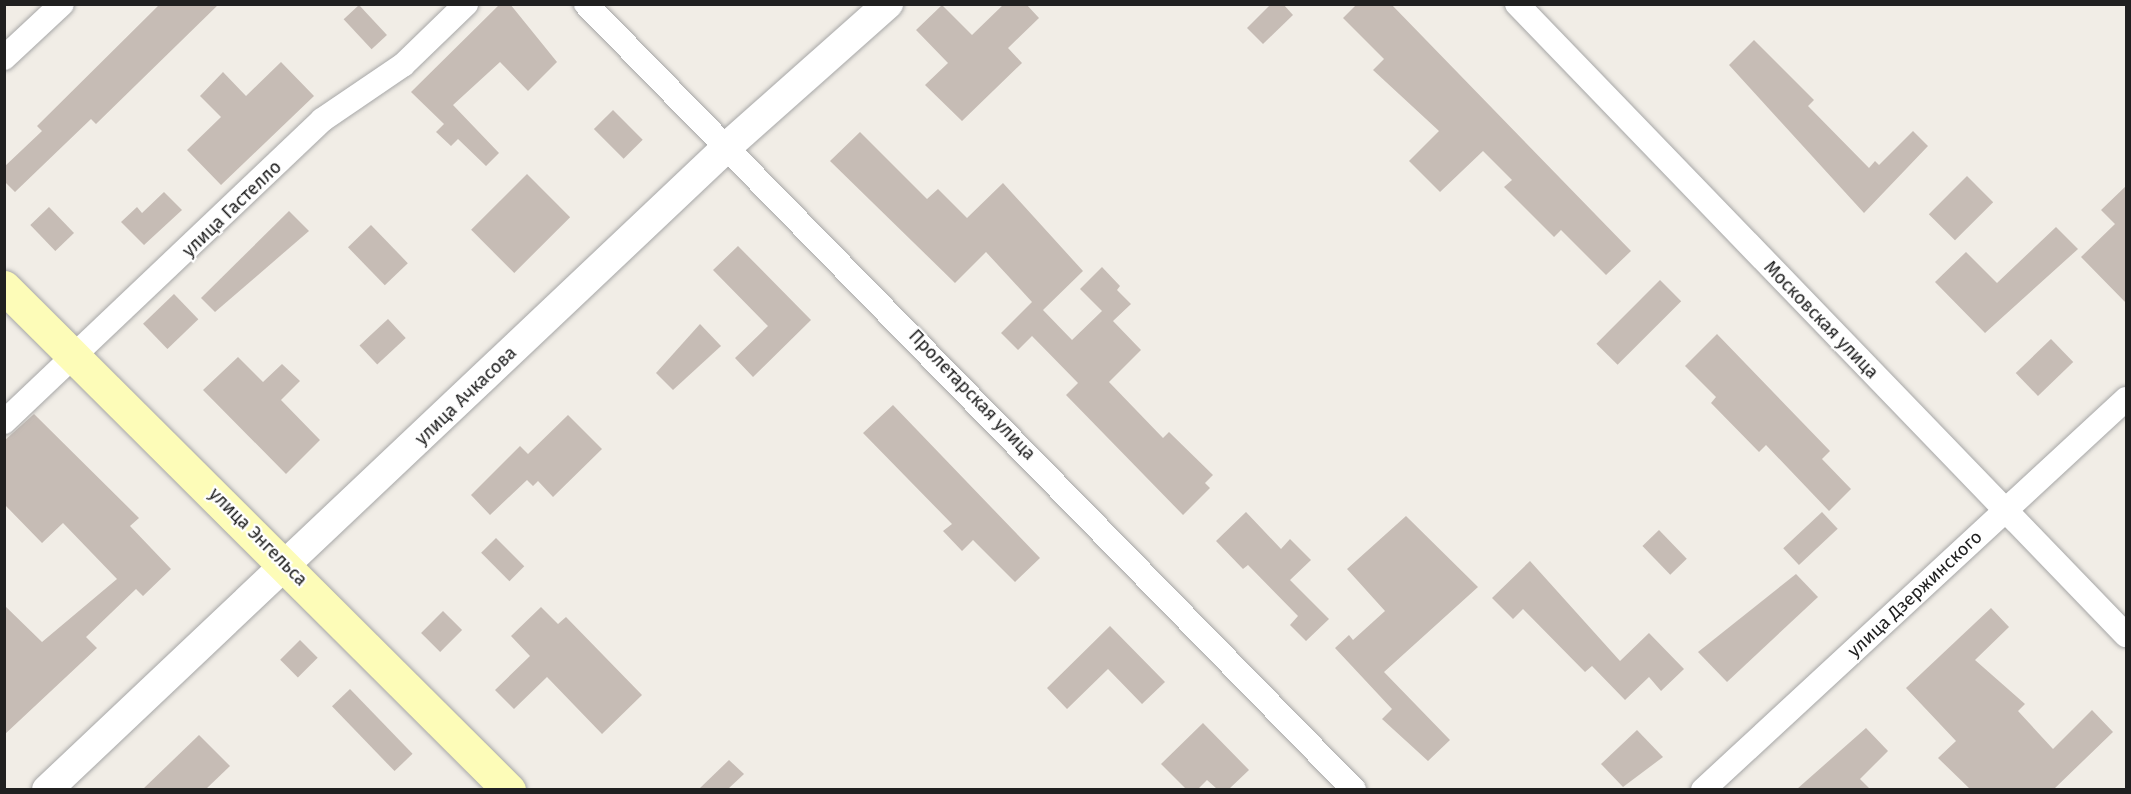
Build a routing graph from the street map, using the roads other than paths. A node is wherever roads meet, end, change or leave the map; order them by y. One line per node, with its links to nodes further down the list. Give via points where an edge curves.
1 (62, 4): 6 (street)
2 (466, 4): 9 (street, улица Гастелло, via 403,65 322,120)
3 (586, 4): 7 (street, Пролетарская улица)
4 (888, 4): 7 (street, улица Ачкасова)
5 (1517, 4): 12 (street, Московская улица)
6 (4, 58)
7 (729, 146): 13 (street, улица Ачкасова); 17 (street, Пролетарская улица)
8 (4, 287): 9 (main road, улица Энгельса)
9 (74, 355): 11 (street, улица Гастелло); 13 (main road, улица Энгельса)
10 (2127, 399): 12 (street, улица Дзержинского)
11 (4, 422)
12 (2005, 511): 14 (street, Московская улица); 18 (street, улица Дзержинского)
13 (287, 565): 15 (street, улица Ачкасова); 16 (main road, улица Энгельса)
14 (2127, 635)
15 (47, 789)
16 (509, 789)
17 (1354, 789)
18 (1703, 789)

